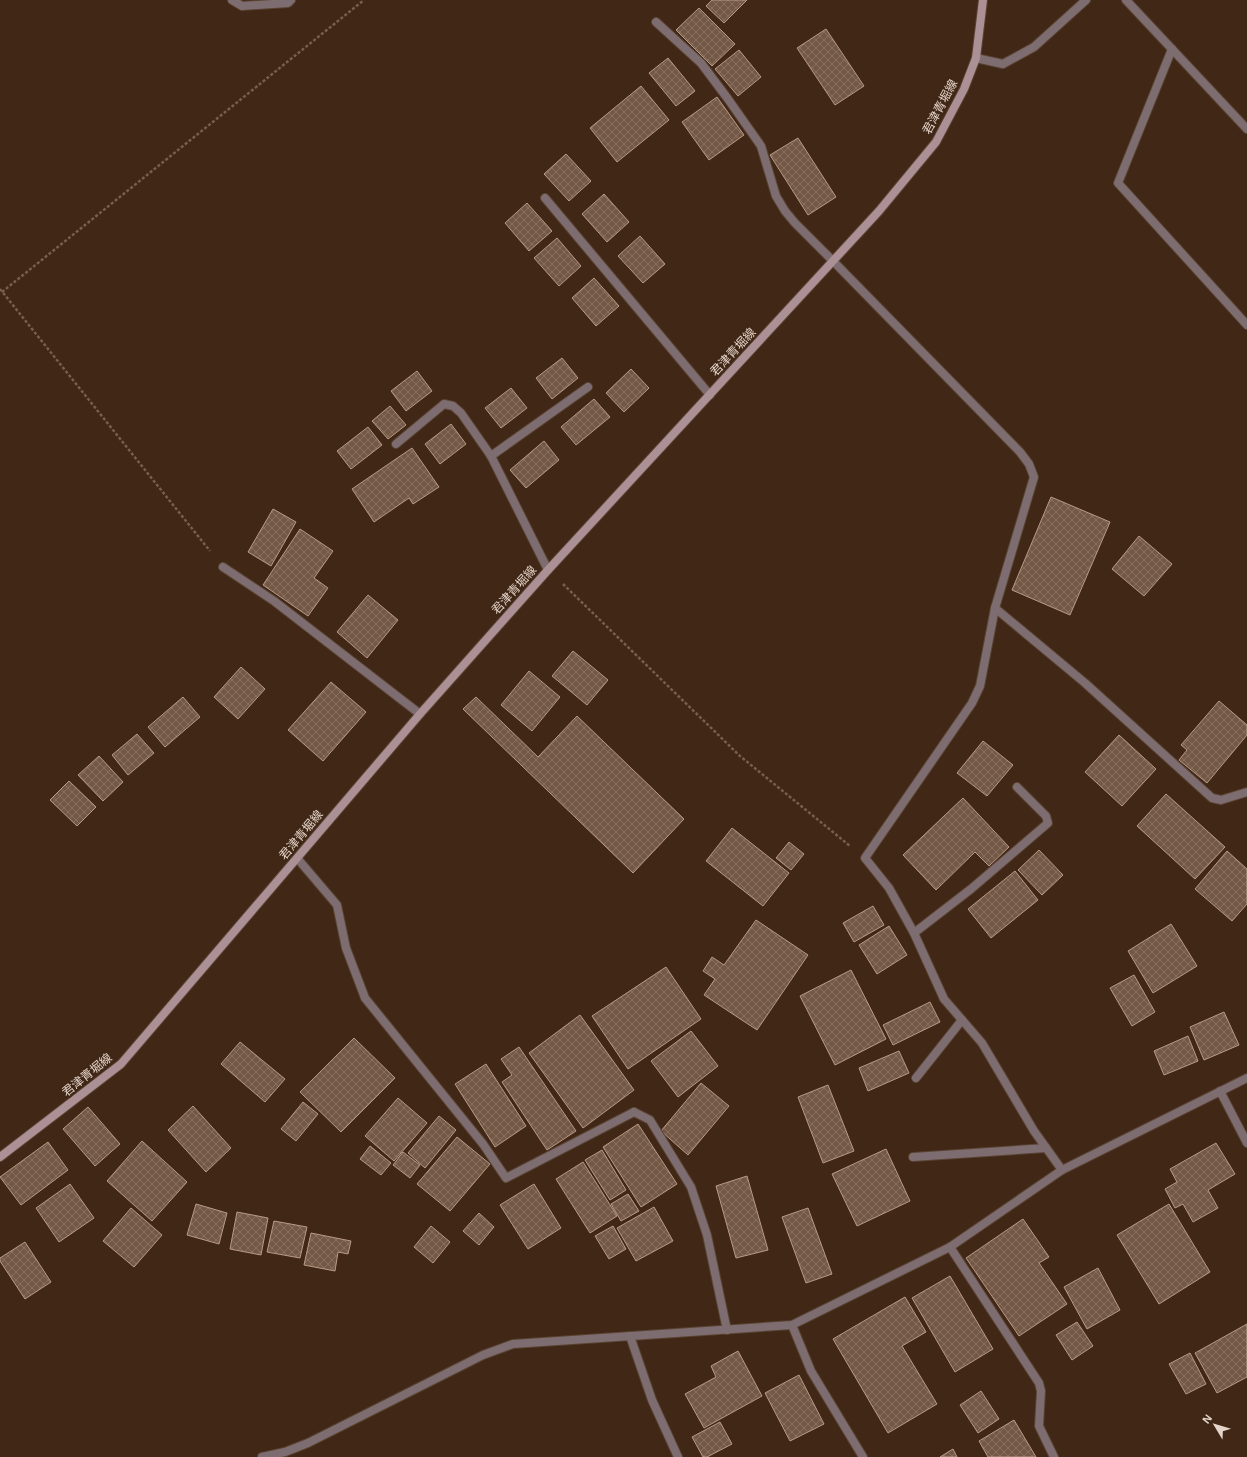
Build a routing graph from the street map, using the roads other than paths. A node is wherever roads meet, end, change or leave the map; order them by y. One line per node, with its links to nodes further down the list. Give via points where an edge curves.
1 (232, 0): 2 (street, via 242,6 288,3)
2 (291, 0)
3 (983, 0): 8 (main road, 君津青堀線)
4 (1086, 0): 8 (street, via 1034,48 1003,64)
5 (1126, 0): 7 (street)
6 (656, 22): 11 (street, via 701,64 728,99 761,146 776,196 785,211)
7 (1172, 49): 9 (street); 12 (street, via 1118,183)
8 (976, 58): 11 (main road, 君津青堀線, via 964,89 936,142 879,211)
9 (1247, 130)
10 (545, 198): 14 (street)
11 (833, 261): 14 (main road, 君津青堀線); 19 (street, via 994,424 1030,464 1034,477)
12 (1247, 325)
13 (588, 387): 16 (street)
14 (710, 395): 18 (main road, 君津青堀線)
15 (396, 444): 16 (street, via 444,404 453,406 461,414)
16 (491, 456): 18 (street)
17 (223, 567): 20 (street, via 274,601)
18 (548, 570): 20 (main road, 君津青堀線)
19 (995, 608): 22 (street, via 1085,683 1212,798 1221,800); 24 (street, via 983,672 972,703 865,858 889,888)
20 (420, 714): 23 (main road, 君津青堀線)
21 (1017, 787): 24 (street, via 1046,816 1048,823 971,889)
22 (1247, 792)
23 (297, 858): 31 (main road, 君津青堀線, via 121,1064); 36 (street, via 336,905 346,948 365,998 483,1144 506,1178 634,1112 650,1120 691,1187 707,1235)
24 (914, 933): 25 (street, via 944,999)
25 (962, 1020): 26 (street); 30 (street, via 982,1044)
26 (916, 1078)
27 (1247, 1078): 28 (street)
28 (1220, 1091): 29 (street); 33 (street)
29 (1247, 1143)
30 (1046, 1148): 32 (street); 33 (street)
31 (0, 1157)
32 (914, 1157)
33 (1062, 1170): 34 (street)
34 (950, 1247): 35 (street); 41 (street, via 1039,1383 1039,1426)
35 (792, 1326): 36 (street); 40 (street, via 811,1371)
36 (727, 1330): 37 (street)
37 (630, 1336): 38 (street, via 513,1344 483,1354 308,1443); 39 (street, via 652,1400)
38 (262, 1457)
39 (678, 1457)
40 (862, 1457)
41 (1054, 1457)

